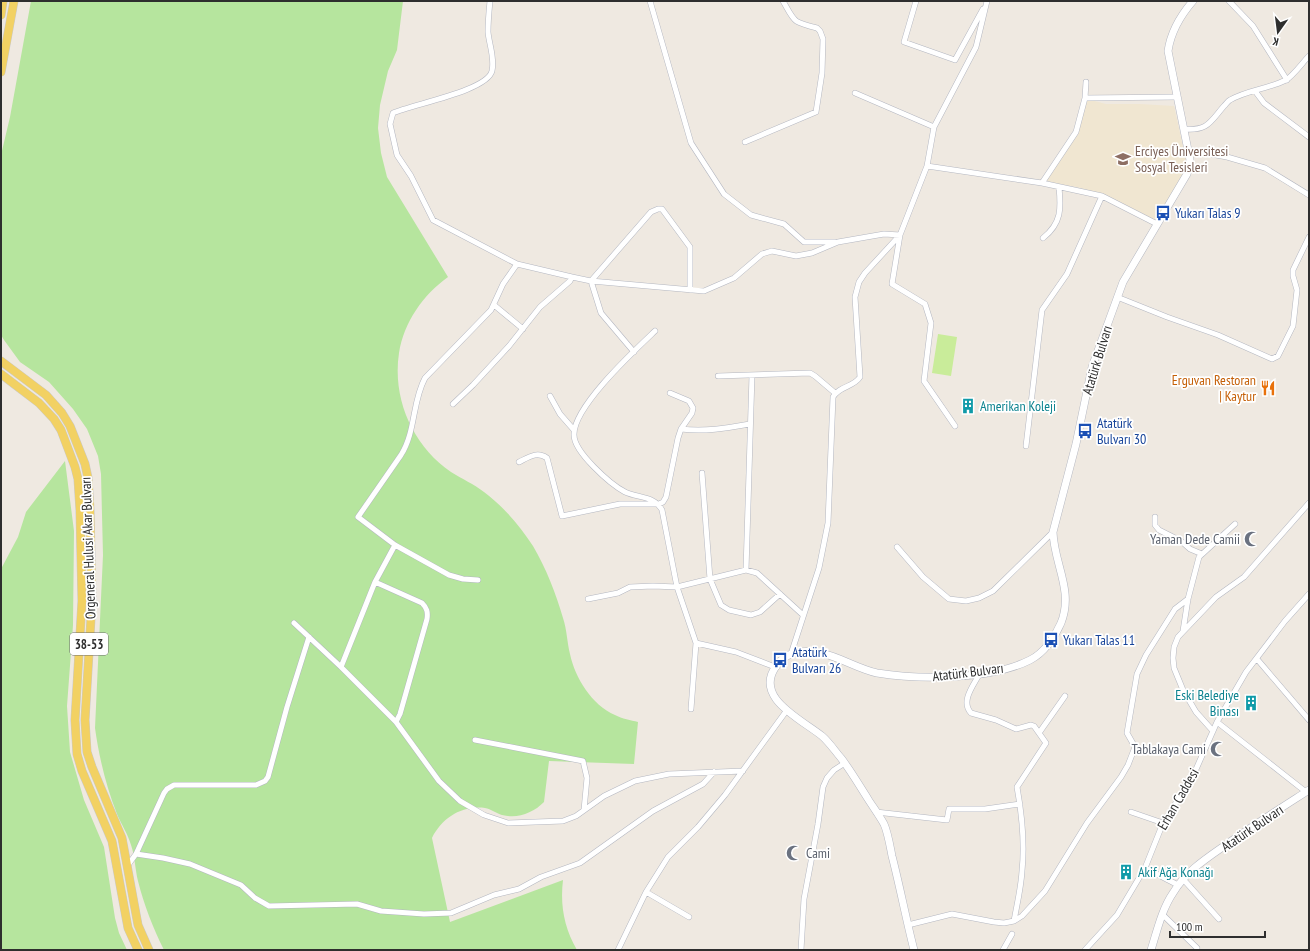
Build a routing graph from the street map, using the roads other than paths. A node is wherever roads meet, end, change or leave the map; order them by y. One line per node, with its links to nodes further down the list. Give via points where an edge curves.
1 (4, 1): 10 (main road)
2 (14, 1): 12 (main road)
3 (490, 1): 34 (street, via 488,32 493,63 492,72 485,81 449,97 393,113 390,124 397,155 411,176 433,220)
4 (650, 1): 33 (street, via 691,143 724,194 751,215 784,224 804,242)
5 (783, 1): 22 (street, via 794,20 817,28 822,35 822,73 816,112)
6 (916, 1): 9 (street, via 904,42 955,60)
7 (1193, 1): 17 (street, Atatürk Bulvarı, via 1174,27 1170,39 1168,51)
8 (1229, 1): 13 (street, via 1253,26)
9 (986, 2): 19 (street, via 976,47)
10 (1, 15)
11 (1309, 56): 13 (street)
12 (1, 72)
13 (1287, 80): 15 (street)
14 (1086, 82): 18 (street)
15 (1255, 91): 20 (street, via 1229,100 1214,119 1201,128); 21 (street, via 1264,103)
16 (855, 93): 19 (street)
17 (1177, 97): 18 (street); 20 (street, Atatürk Bulvarı)
18 (1085, 98): 25 (street, via 1076,132)
19 (934, 126): 24 (street)
20 (1184, 129): 23 (street, Atatürk Bulvarı)
21 (1309, 137)
22 (745, 142)
23 (1188, 150): 27 (street, via 1227,157 1265,168); 29 (street, Atatürk Bulvarı, via 1190,160 1187,174)
24 (927, 166): 25 (street); 30 (street)
25 (1042, 183): 26 (street)
26 (1059, 187): 28 (street); 32 (street, via 1060,213 1056,225)
27 (1309, 194)
28 (1102, 196): 29 (street); 55 (street, via 1067,274 1042,310)
29 (1157, 224): 38 (street, Atatürk Bulvarı, via 1122,282)
30 (900, 235): 33 (street, via 884,234); 48 (street, via 859,282 855,297 860,377 857,382); 52 (street, via 892,284 925,304 932,323 924,381)
31 (1309, 237): 38 (street, via 1293,270 1296,290 1293,326 1278,356 1272,359 1218,335 1167,318)
32 (1043, 238)
33 (838, 242): 37 (street, via 812,253 796,256 772,251 762,254 734,278 704,291)
34 (517, 264): 35 (street); 39 (street, via 503,284)
35 (572, 277): 36 (street); 40 (street, via 540,307)
36 (591, 281): 37 (street); 37 (street, via 651,212 662,209 690,247); 42 (street, via 601,313)
37 (690, 290)
38 (1117, 297): 62 (street, Atatürk Bulvarı, via 1092,367 1076,444)
39 (494, 305): 40 (street); 63 (street, via 425,378 407,444 358,517)
40 (523, 329): 50 (street)
41 (655, 331): 42 (street)
42 (634, 352): 54 (street, via 611,374 594,396)
43 (1, 361): 104 (main road, Orgeneral Hulusi Akar Bulvarı / 38-53, via 46,395 62,413 85,464 90,510 92,601 85,720 87,752 122,838)
44 (1, 374): 115 (main road, Orgeneral Hulusi Akar Bulvarı / 38-53, via 39,403 54,419 75,466 80,510 82,600 75,720 77,754 112,841 128,928)
45 (752, 375): 46 (street); 48 (street, via 810,373); 51 (street)
46 (718, 376)
47 (670, 393): 53 (street, via 689,401 692,405 692,413)
48 (835, 394): 75 (street, via 832,401 828,523 819,568)
49 (550, 396): 54 (street, via 560,414)
50 (453, 404)
51 (750, 424): 53 (street, via 713,430); 66 (street)
52 (955, 426)
53 (681, 429): 59 (street, via 666,497)
54 (574, 430): 59 (street, via 574,440 578,449 600,472 625,492)
55 (1026, 446)
56 (519, 462): 59 (street, via 535,454 547,458 562,516 615,505)
57 (702, 474): 67 (street)
58 (1309, 503): 77 (street, via 1244,577 1216,597)
59 (659, 504): 70 (street, via 663,512)
60 (1155, 518): 65 (street, via 1155,525 1159,530)
61 (1236, 524): 65 (street)
62 (1053, 532): 64 (street, via 994,591 966,601 950,599 923,577); 84 (street, Atatürk Bulvarı, via 1053,545 1064,583 1065,603 1061,623 1043,651 1032,659 1012,667)
63 (395, 545): 68 (street, via 449,575); 69 (street)
64 (897, 547)
65 (1202, 554): 74 (street)
66 (746, 570): 67 (street); 71 (street, via 757,573)
67 (710, 579): 70 (street); 71 (street, via 721,605 746,615 760,612)
68 (478, 580)
69 (375, 582): 82 (street); 89 (street, via 422,603 428,613)
70 (677, 587): 73 (street, via 630,587 618,593); 79 (street)
71 (780, 594): 75 (street)
72 (1309, 594): 81 (street, Erhan Caddesi)
73 (588, 599)
74 (1188, 599): 77 (street); 111 (street, via 1175,609 1137,674 1127,733 1135,747 1128,765 1044,891 1022,916)
75 (803, 615): 80 (street)
76 (294, 622): 78 (street)
77 (1183, 631): 91 (street, via 1174,647 1174,668 1183,690)
78 (309, 637): 82 (street); 103 (street, via 265,781 256,785 170,786 164,793)
79 (696, 643): 83 (street, via 736,652); 86 (street)
80 (791, 654): 83 (street, via 780,660); 84 (street, Atatürk Bulvarı, via 821,653 875,672 915,677 949,677)
81 (1257, 659): 88 (street); 90 (street, Erhan Caddesi, via 1246,672)
82 (341, 667): 89 (street)
83 (775, 667): 87 (street, via 770,689 780,705)
84 (980, 673): 92 (street, via 966,702 971,713 1016,729 1032,725)
85 (1065, 696): 92 (street)
86 (691, 709)
87 (787, 710): 94 (street, via 824,737); 95 (street)
88 (1309, 720)
89 (396, 722): 99 (street, via 439,781 460,801 484,815 508,823 563,821)
90 (1217, 722): 91 (street, Erhan Caddesi); 97 (street)
91 (1213, 731): 102 (street, Erhan Caddesi, via 1193,776)
92 (1040, 733): 98 (street, via 1046,743 1017,787)
93 (475, 740): 99 (street, via 583,761 587,778)
94 (845, 764): 100 (street); 118 (street, via 834,770 823,787 804,899)
95 (743, 771): 96 (street); 107 (street, via 698,827 668,857)
96 (714, 772): 99 (street, via 669,774 635,781 604,796); 103 (street, via 703,784 653,811 580,863 541,877 519,889 494,895 451,913 381,911 357,904 269,906 241,885 190,864)
97 (1308, 791): 106 (street, Atatürk Bulvarı, via 1204,860)
98 (1020, 804): 100 (street, via 985,809 949,809 947,820); 111 (street, via 1023,865)
99 (584, 810)
100 (876, 812): 112 (street, via 884,825)
101 (1131, 812): 102 (street)
102 (1163, 823): 105 (street, Erhan Caddesi)
103 (136, 854): 104 (street)
104 (128, 865): 116 (main road, Orgeneral Hulusi Akar Bulvarı / 38-53, via 138,925)
105 (1145, 868): 106 (street); 121 (street, Erhan Caddesi, via 1117,915)
106 (1180, 882): 108 (street, Atatürk Bulvarı); 110 (street)
107 (646, 892): 109 (street); 117 (street)
108 (1163, 915): 114 (street); 122 (street, Atatürk Bulvarı)
109 (690, 918)
110 (1219, 919)
111 (1014, 921): 112 (street, via 994,922 952,914)
112 (908, 925): 119 (street)
113 (1012, 934): 120 (street)
114 (1197, 948)
115 (138, 950)
116 (149, 950)
117 (618, 950)
118 (801, 950)
119 (914, 950)
120 (1003, 950)
121 (1085, 950)
122 (1151, 950)

